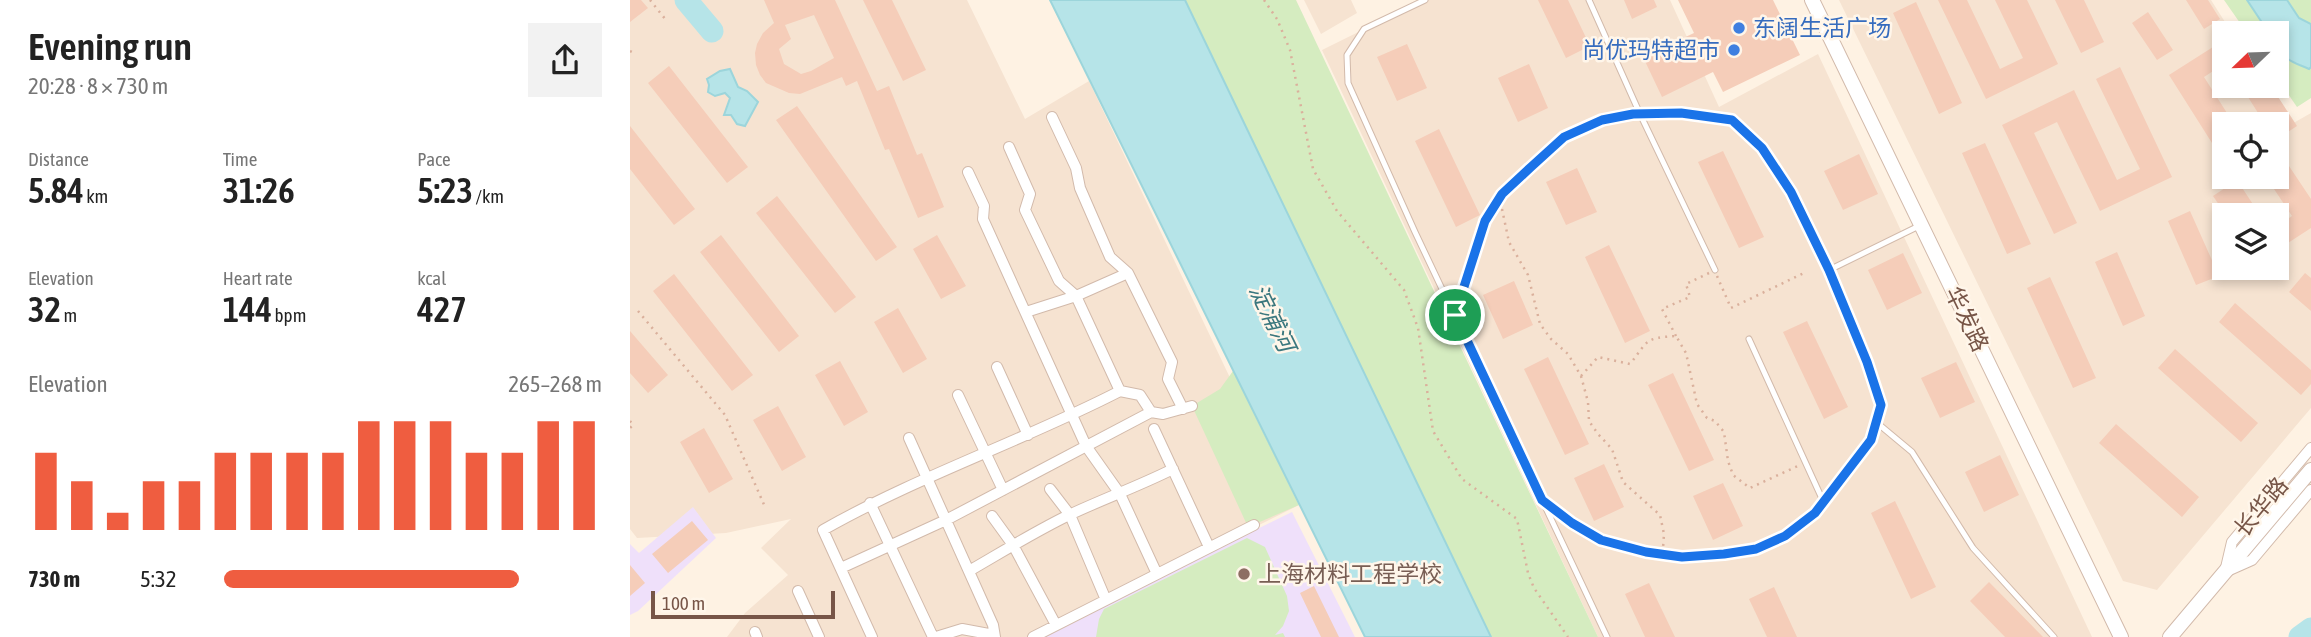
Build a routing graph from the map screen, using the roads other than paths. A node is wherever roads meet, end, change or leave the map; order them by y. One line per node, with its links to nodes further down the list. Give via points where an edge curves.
1 (1425, 0): 14 (lane, via 1364,29 1347,55 1348,83)
2 (1588, 0): 4 (lane)
3 (1812, 0): 8 (street, 华发路)
4 (1640, 114): 9 (lane); 10 (lane, via 1681,113 1732,120 1762,148 1791,192); 14 (lane, via 1602,120 1564,137 1502,194 1485,221)
5 (1052, 117): 11 (street, via 1111,257)
6 (1009, 147): 12 (street, via 1030,194 1025,210 1059,281)
7 (968, 172): 13 (street)
8 (1921, 225): 10 (lane); 59 (street, 华发路)
9 (1715, 270)
10 (1829, 270): 21 (lane, via 1881,405)
11 (1128, 273): 12 (street); 19 (street, via 1172,362 1168,379 1188,407 1163,414)
12 (1076, 296): 13 (street); 17 (street)
13 (1026, 312): 20 (street)
14 (1455, 315): 35 (lane)
15 (1748, 339): 37 (lane)
16 (997, 367): 23 (street)
17 (1120, 391): 19 (street, via 1140,394); 20 (street)
18 (958, 395): 27 (street)
19 (1151, 412): 25 (street)
20 (1072, 415): 23 (street); 25 (street)
21 (1876, 422): 37 (lane, via 1871,440); 58 (lane, via 1912,452 1973,548)
22 (1154, 429): 28 (street)
23 (1028, 435): 27 (street)
24 (909, 438): 30 (street)
25 (1086, 446): 32 (street); 34 (street)
26 (2311, 448): 47 (street, 长华路, via 2232,542)
27 (986, 454): 30 (street); 32 (street)
28 (1173, 469): 34 (street); 44 (street)
29 (2311, 470): 47 (street, 长华路)
30 (928, 478): 36 (street); 40 (street)
31 (1050, 488): 38 (street)
32 (1003, 490): 40 (street)
33 (2311, 490): 47 (street, 长华路, via 2252,560)
34 (1120, 494): 38 (street); 48 (street)
35 (1542, 500): 37 (lane, via 1601,540 1646,552 1693,556 1756,549 1785,536); 57 (lane)
36 (870, 503): 43 (street); 45 (street, via 824,530)
37 (1824, 503)
38 (1070, 515): 42 (street); 50 (street)
39 (992, 516): 42 (street)
40 (946, 520): 43 (street); 46 (street)
41 (1254, 524): 44 (street)
42 (1013, 545): 46 (street); 51 (street)
43 (890, 546): 45 (street); 55 (street)
44 (1209, 547): 48 (street)
45 (841, 568): 54 (street)
46 (969, 571): 52 (street)
47 (2225, 572): 60 (street, 长华路)
48 (1157, 574): 50 (street)
49 (798, 591): 53 (street)
50 (1106, 600): 51 (street)
51 (1056, 625): 56 (street)
52 (995, 636): 55 (street, via 962,629)
53 (820, 637)
54 (872, 637)
55 (934, 637)
56 (1033, 637)
57 (1607, 637)
58 (2054, 637)
59 (2121, 637)
60 (2170, 637)

